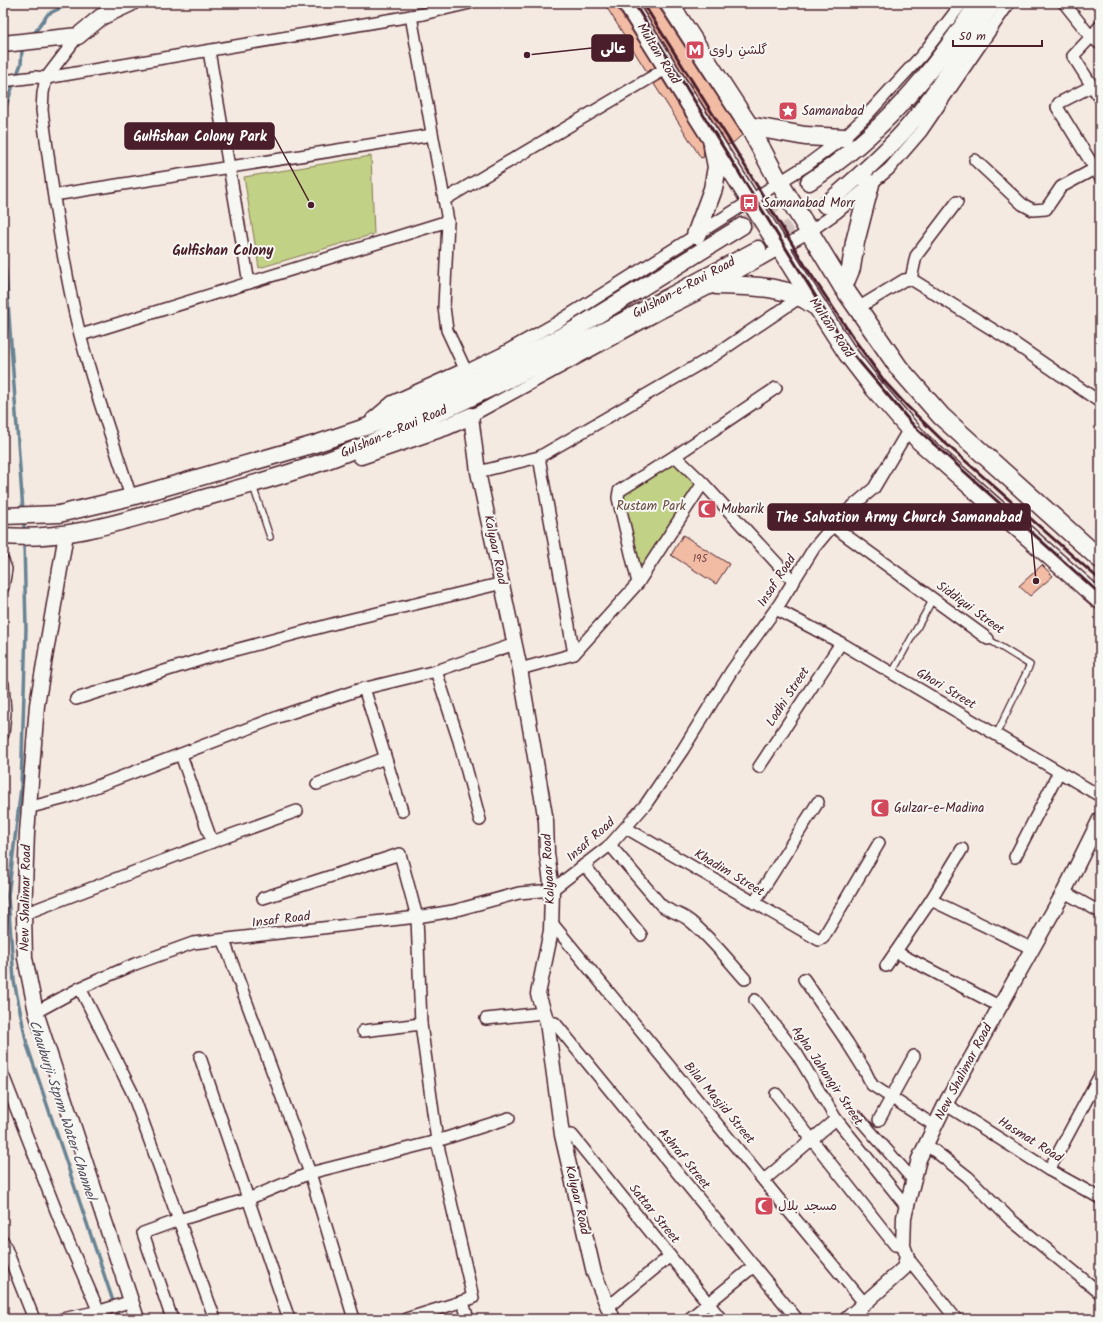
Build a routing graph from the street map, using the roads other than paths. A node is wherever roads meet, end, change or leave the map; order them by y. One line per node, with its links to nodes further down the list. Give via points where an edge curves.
1 (131, 3): 12 (main road, via 101,17)
2 (470, 3): 10 (street)
3 (627, 3): 16 (main road, Multan Road)
4 (669, 3): 21 (main road)
5 (962, 3): 23 (street, via 922,55)
6 (978, 3): 29 (main road, via 952,42 894,112 850,154)
7 (993, 3): 35 (main road, via 941,83 910,124 861,174)
8 (1009, 3): 30 (street, via 921,132 889,169)
9 (1064, 3): 13 (street)
10 (411, 16): 15 (street); 22 (street)
11 (1100, 26): 13 (street)
12 (74, 37): 14 (main road); 17 (street)
13 (1096, 41): 19 (street, via 1073,56)
14 (3, 44)
15 (209, 51): 17 (street); 26 (street)
16 (666, 68): 24 (main road, Multan Road); 32 (street)
17 (46, 78): 18 (street); 31 (street, via 42,110)
18 (3, 81)
19 (1092, 86): 20 (street); 27 (street, via 1059,103 1057,107)
20 (1100, 98)
21 (749, 126): 23 (main road, via 805,136); 28 (main road)
22 (432, 134): 26 (street); 32 (street)
23 (843, 138): 28 (street)
24 (712, 139): 33 (main road, Multan Road); 39 (main road, via 717,167 713,189)
25 (975, 160): 27 (street, via 1022,204 1033,210 1046,209 1061,187)
26 (230, 166): 31 (street); 43 (street)
27 (1098, 170)
28 (779, 182): 33 (street); 38 (main road)
29 (810, 182)
30 (870, 184): 38 (street, via 836,214); 45 (main road, via 851,268)
31 (54, 195): 49 (street)
32 (444, 200): 36 (street)
33 (751, 200): 39 (street); 41 (main road, Multan Road)
34 (957, 202): 42 (street, via 916,256)
35 (825, 205)
36 (448, 222): 43 (street); 50 (street, via 444,307 447,330)
37 (742, 226): 54 (main road, Gulshan-e-Ravi Road, via 575,329 462,388)
38 (809, 232): 41 (street); 45 (main road)
39 (696, 235): 50 (street, via 558,322)
40 (758, 249): 57 (main road, Gulshan-e-Ravi Road, via 467,401)
41 (781, 249): 44 (street); 47 (main road, Multan Road)
42 (911, 279): 48 (street, via 904,280); 52 (street, via 1008,339)
43 (249, 283): 49 (street)
44 (716, 286): 46 (main road, via 760,287); 53 (street, via 658,314)
45 (843, 287): 48 (main road)
46 (802, 296): 47 (main road); 58 (street, via 715,355)
47 (818, 308): 55 (main road, Multan Road, via 848,354)
48 (858, 308): 70 (main road, via 899,368 941,416)
49 (81, 335): 63 (street)
50 (466, 371): 54 (main road, via 393,404)
51 (776, 388): 56 (street)
52 (1100, 402)
53 (471, 416): 57 (main road, via 359,457); 59 (street, Kalyaar Road)
54 (365, 427): 62 (main road, Gulshan-e-Ravi Road)
55 (909, 429): 66 (street, Insaf Road, via 874,488); 77 (main road, Multan Road)
56 (675, 456): 60 (street); 74 (street, via 619,490 618,498)
57 (334, 457): 61 (main road, Gulshan-e-Ravi Road)
58 (539, 457): 59 (street); 82 (street)
59 (478, 472): 73 (street, Kalyaar Road)
60 (703, 483): 72 (street); 74 (street)
61 (253, 484): 64 (main road, Gulshan-e-Ravi Road); 69 (lane)
62 (157, 490): 63 (main road, Gulshan-e-Ravi Road); 64 (main road)
63 (131, 497): 65 (main road, Gulshan-e-Ravi Road, via 59,514)
64 (162, 510): 67 (main road, Gulshan-e-Ravi Road)
65 (5, 516)
66 (833, 526): 72 (street, Insaf Road, via 814,548); 76 (street, Siddiqui Street)
67 (61, 535): 68 (main road, Gulshan-e-Ravi Road); 98 (street, New Shalimar Road, via 37,704)
68 (5, 536)
69 (270, 537)
70 (1100, 559)
71 (3, 561): 75 (street, via 6,569)
72 (794, 582): 78 (street, Insaf Road)
73 (502, 583): 81 (street, Kalyaar Road); 88 (street, via 209,657)
74 (638, 583): 82 (street)
75 (3, 587)
76 (933, 599): 79 (street, Siddiqui Street); 85 (lane)
77 (1100, 600)
78 (776, 609): 80 (street, Ghori Street); 103 (street, Insaf Road, via 732,670 646,804)
79 (988, 639): 90 (lane, Siddiqui Street, via 1030,665)
80 (841, 643): 85 (street, Ghori Street); 93 (street, Lodhi Street)
81 (515, 644): 83 (street, Kalyaar Road); 84 (street)
82 (574, 654): 83 (street)
83 (520, 669): 110 (street, Kalyaar Road, via 546,821)
84 (436, 671): 87 (street); 102 (street, via 459,741)
85 (892, 673): 90 (street, Ghori Street)
86 (3, 684): 89 (street)
87 (364, 688): 91 (street, via 278,717); 92 (street)
88 (76, 699)
89 (3, 734)
90 (996, 734): 94 (street, Ghori Street)
91 (181, 755): 98 (street, via 66,798); 104 (street)
92 (385, 758): 95 (street); 100 (street)
93 (759, 767)
94 (1059, 772): 96 (street, Ghori Street); 108 (street)
95 (317, 784)
96 (1100, 796)
97 (818, 802): 114 (street)
98 (31, 807): 116 (street, New Shalimar Road, via 27,833)
99 (297, 811): 104 (street)
100 (402, 811)
101 (1100, 819): 111 (street, New Shalimar Road)
102 (480, 820)
103 (626, 828): 106 (street, Insaf Road); 114 (street, Khadim Street)
104 (212, 842): 116 (street)
105 (879, 843): 114 (street, Khadim Street, via 824,938 819,940)
106 (610, 845): 109 (street, Insaf Road); 124 (street, via 666,910 676,912 689,920)
107 (962, 849): 113 (street)
108 (1016, 857)
109 (584, 865): 110 (street, Insaf Road); 119 (street)
110 (552, 890): 117 (street, Insaf Road, via 519,893 453,911); 118 (street, Kalyaar Road)
111 (1064, 892): 115 (street); 121 (street, New Shalimar Road)
112 (262, 898): 117 (street, via 400,854)
113 (931, 900): 121 (street); 122 (street)
114 (754, 903)
115 (1100, 912)
116 (24, 914): 129 (street, New Shalimar Road, via 25,958)
117 (417, 917): 120 (street, Insaf Road); 132 (street)
118 (551, 922): 130 (street, Kalyaar Road, via 538,994); 152 (street, Bilal Masjid Street)
119 (641, 935)
120 (224, 941): 126 (street, Insaf Road, via 193,944 135,964); 151 (street)
121 (1031, 948): 128 (street, New Shalimar Road)
122 (896, 952): 123 (street); 128 (street)
123 (886, 966)
124 (745, 979)
125 (804, 979): 139 (street, via 847,1042 872,1085)
126 (80, 988): 129 (street, Insaf Road); 157 (street, via 132,1092)
127 (755, 1000): 143 (street, Agha Jahangir Street, via 797,1054)
128 (999, 1006): 140 (street, New Shalimar Road)
129 (36, 1012): 163 (street, New Shalimar Road)
130 (545, 1018): 131 (street); 146 (street, Kalyaar Road); 161 (street, Ashraf Street, via 555,1023)
131 (486, 1019)
132 (421, 1024): 133 (street); 148 (street)
133 (363, 1031)
134 (914, 1056): 139 (street)
135 (200, 1057): 155 (street)
136 (3, 1075): 167 (street, via 64,1231)
137 (1100, 1075): 150 (street)
138 (776, 1094): 147 (street)
139 (891, 1098): 144 (street); 145 (street)
140 (945, 1104): 145 (street, New Shalimar Road); 150 (street, Hasmat Road)
141 (858, 1116): 153 (street)
142 (509, 1118): 148 (street)
143 (836, 1119): 147 (street); 156 (street, Agha Jahangir Street)
144 (879, 1120)
145 (935, 1126): 149 (street, New Shalimar Road)
146 (562, 1135): 160 (street, Sattar Street, via 572,1134); 168 (street, Kalyaar Road, via 594,1273)
147 (813, 1140): 152 (street); 159 (street, via 895,1245)
148 (437, 1141): 151 (street); 164 (street, via 473,1298)
149 (926, 1144): 153 (street, New Shalimar Road); 162 (street, via 968,1177 1010,1219)
150 (1049, 1170): 154 (street, Hasmat Road)
151 (310, 1173): 155 (street); 175 (street)
152 (764, 1180): 166 (street, Bilal Masjid Street)
153 (913, 1180): 156 (street, New Shalimar Road)
154 (1100, 1198)
155 (248, 1199): 157 (street); 174 (street)
156 (906, 1206): 159 (street, New Shalimar Road)
157 (179, 1220): 172 (street, via 143,1233); 173 (street)
158 (3, 1241): 169 (street)
159 (905, 1251): 166 (street, New Shalimar Road, via 902,1271); 182 (street)
160 (670, 1256): 165 (street, Sattar Street); 168 (street)
161 (754, 1266): 165 (street); 180 (street, Ashraf Street)
162 (1100, 1292)
163 (128, 1302): 167 (street); 171 (street, New Shalimar Road)
164 (463, 1302): 176 (street); 177 (street)
165 (708, 1303): 178 (street); 179 (street, Sattar Street)
166 (865, 1304): 181 (street, New Shalimar Road)
167 (103, 1313): 170 (street)
168 (611, 1313)
169 (34, 1319)
170 (62, 1319)
171 (137, 1319)
172 (172, 1319)
173 (214, 1319)
174 (289, 1319)
175 (354, 1319)
176 (406, 1319)
177 (468, 1319)
178 (689, 1319)
179 (721, 1319)
180 (797, 1319)
181 (847, 1319)
182 (956, 1319)

